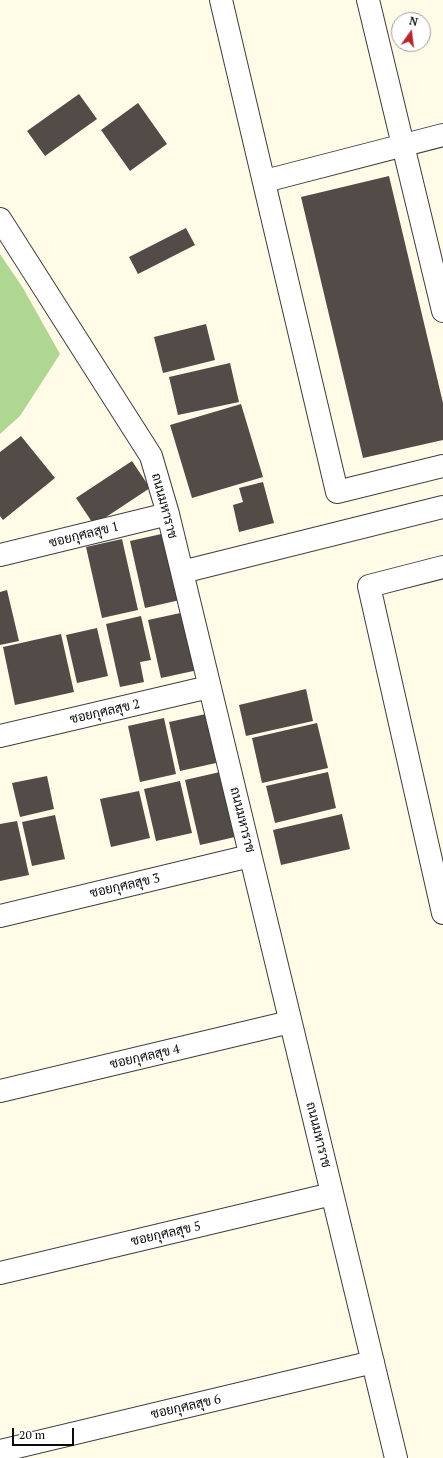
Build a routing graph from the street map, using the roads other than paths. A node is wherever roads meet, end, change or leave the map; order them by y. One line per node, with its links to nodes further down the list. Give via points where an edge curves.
1 (221, 0): 5 (street)
2 (368, 0): 4 (street)
3 (443, 135): 4 (street)
4 (403, 145): 5 (street); 7 (street)
5 (265, 180): 8 (street, via 337,492)
6 (0, 219): 10 (street, ถนนมหาราช, via 151,456)
7 (443, 311)
8 (443, 466)
9 (443, 507): 13 (street)
10 (168, 514): 11 (street, ซอยกุศลสุข 1); 13 (street, ถนนมหาราช)
11 (0, 555)
12 (443, 567): 17 (street, via 369,586)
13 (182, 572): 14 (street, ถนนมหาราช)
14 (209, 687): 15 (street, ซอยกุศลสุข 2); 16 (street, ถนนมหาราช)
15 (0, 736)
16 (250, 856): 18 (street, ซอยกุศลสุข 3); 19 (street, ถนนมหาราช)
17 (443, 913)
18 (0, 916)
19 (290, 1022): 20 (street, ซอยกุศลสุข 4); 21 (street, ถนนมหาราช)
20 (0, 1091)
21 (332, 1194): 22 (street, ซอยกุศลสุข 5); 23 (street, ถนนมหาราช)
22 (0, 1274)
23 (373, 1362): 24 (street, ซอยกุศลสุข 6); 25 (street, ถนนมหาราช)
24 (0, 1452)
25 (396, 1458)

